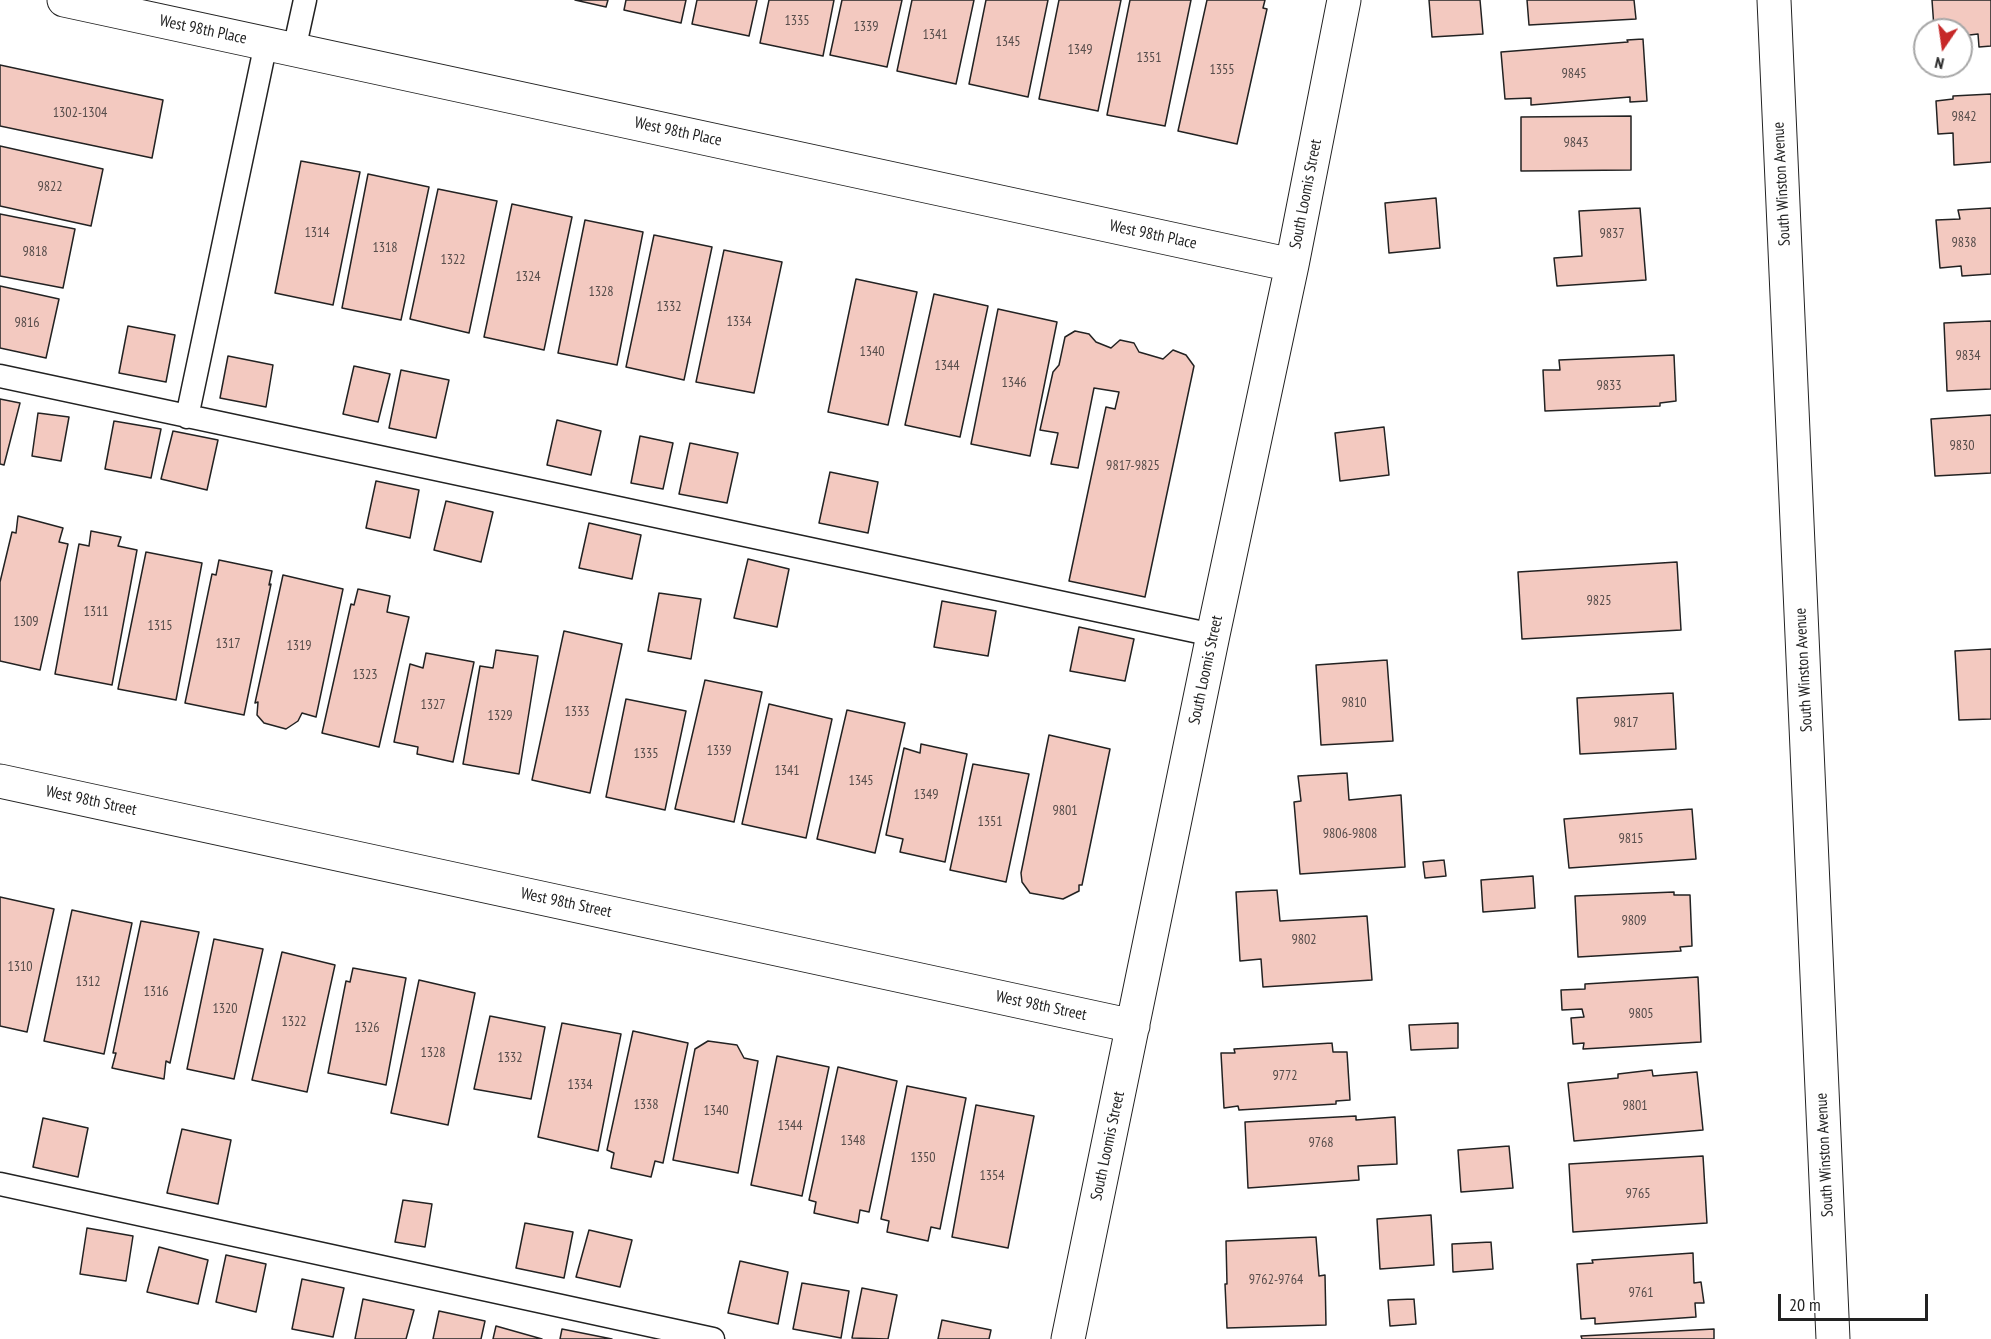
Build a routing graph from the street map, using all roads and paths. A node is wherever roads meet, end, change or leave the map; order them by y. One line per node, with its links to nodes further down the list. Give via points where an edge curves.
1 (64, 0): 5 (street, West 98th Place)
2 (305, 0): 5 (lane)
3 (1344, 0): 6 (street, South Loomis Street)
4 (1774, 0): 15 (street, South Winston Avenue)
5 (280, 46): 6 (street, West 98th Place); 8 (lane)
6 (1292, 265): 9 (street, South Loomis Street)
7 (0, 376): 8 (lane)
8 (187, 417): 9 (lane)
9 (1213, 635): 11 (street, South Loomis Street)
10 (0, 781): 11 (street, West 98th Street)
11 (1133, 1026): 14 (street, South Loomis Street)
12 (0, 1184): 13 (lane)
13 (713, 1339)
14 (1068, 1339)
15 (1833, 1339)

